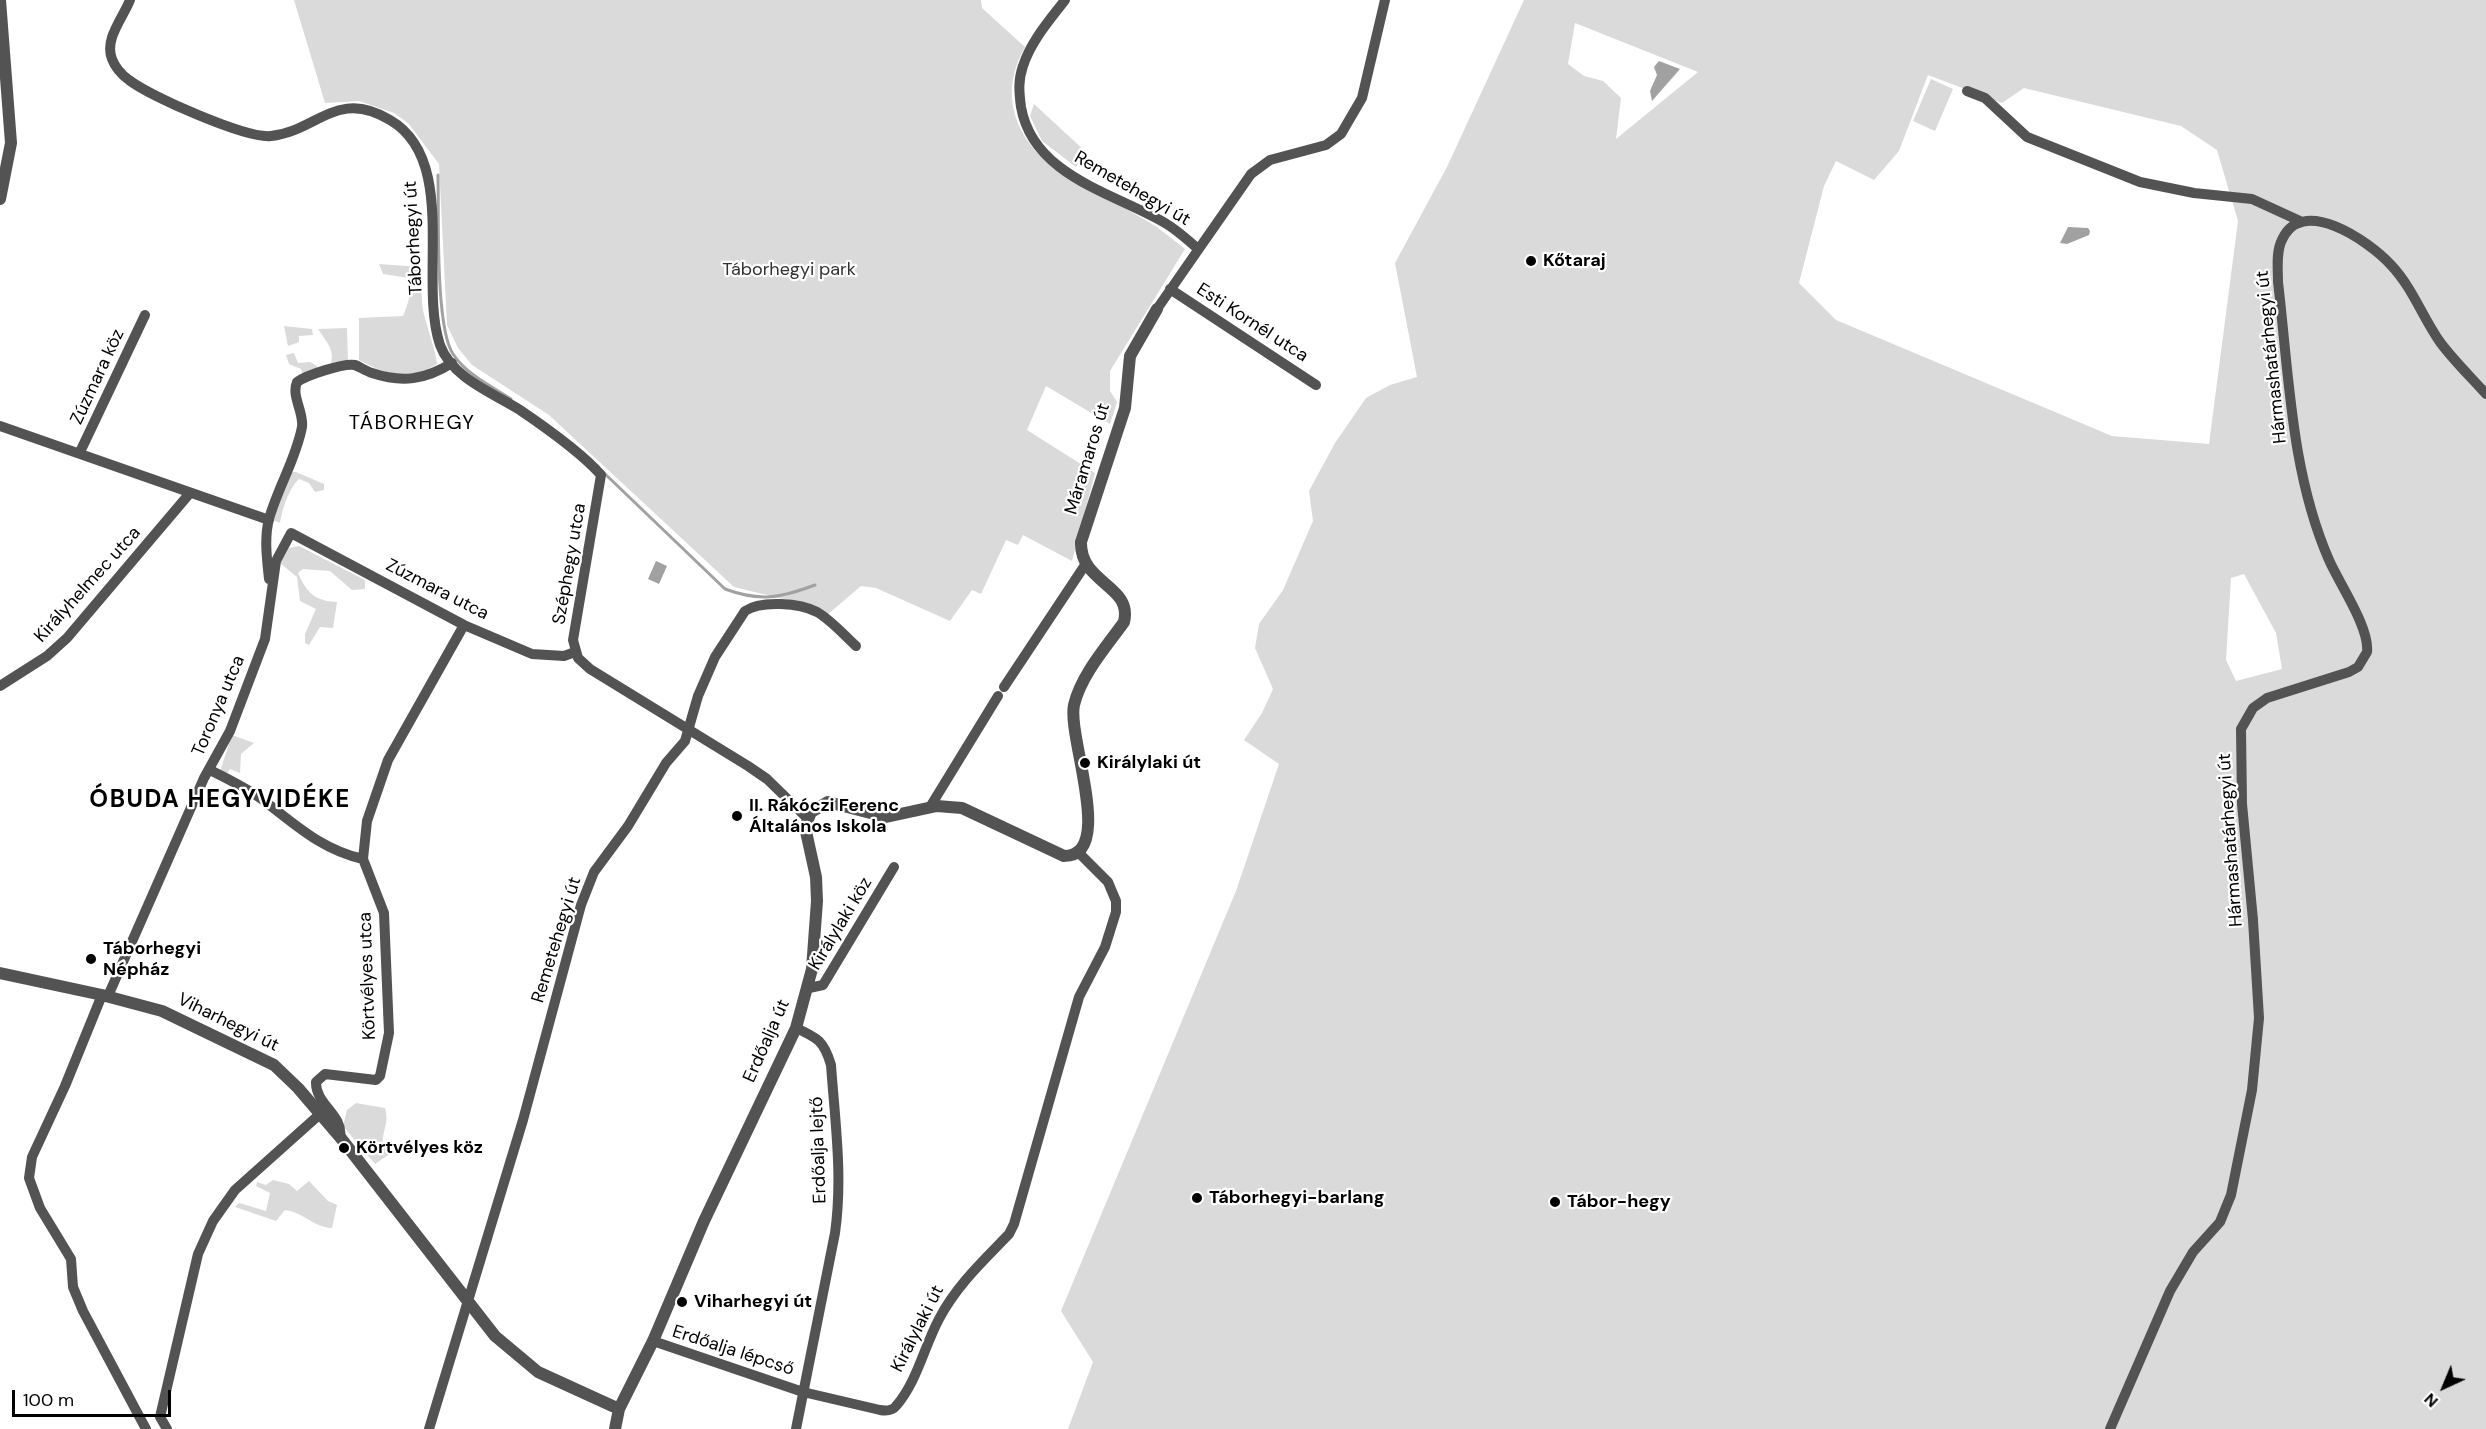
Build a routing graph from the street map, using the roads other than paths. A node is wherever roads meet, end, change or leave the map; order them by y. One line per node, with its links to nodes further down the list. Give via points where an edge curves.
1 (0, 0): 6 (street, via 11,143)
2 (130, 0): 12 (street, Táborhegyi út, via 114,33 111,54 120,72 138,86 250,135 281,134 330,112 349,109 380,115 407,133 428,172 435,325 442,349)
3 (1065, 0): 8 (street, Remetehegyi út, via 1026,58 1019,93 1027,129 1047,158 1071,175 1168,224)
4 (1385, 0): 8 (street, Máramaros út, via 1362,98 1341,134 1326,145 1270,160 1251,174)
5 (1967, 91): 7 (street, via 1985,98 2026,137 2140,182 2252,199)
6 (0, 199)
7 (2300, 221): 14 (street, via 2332,225 2382,256 2396,271 2441,343); 50 (street, Hármashatárhegyi út, via 2286,232 2278,255 2294,429 2309,506 2329,561 2365,634 2367,652 2358,667 2349,672 2267,698 2253,708 2241,729 2242,804 2259,1018 2252,1090 2231,1195 2220,1222 2193,1252 2170,1290)
8 (1198, 249): 9 (street, Máramaros út)
9 (1170, 289): 10 (street, Máramaros út); 13 (street, Esti Kornél utca)
10 (1157, 309): 21 (street, Máramaros út, via 1130,356 1125,408 1081,542)
11 (145, 315): 16 (street, Zúzmara köz)
12 (452, 363): 17 (street, Táborhegyi út, via 475,384 538,423 596,470); 19 (street, Toronya utca, via 426,377 405,380 354,365 297,382 294,389 302,424)
13 (1316, 385)
14 (2486, 394)
15 (0, 426): 16 (street)
16 (80, 452): 18 (street)
17 (602, 482): 25 (street, Széphegy utca, via 573,640)
18 (190, 493): 19 (street); 26 (street, Királyhelmec utca, via 67,638)
19 (269, 520): 22 (street, Toronya utca)
20 (291, 532): 22 (street, Toronya utca, via 276,561); 23 (street, Zúzmara utca)
21 (1085, 565): 29 (street); 31 (street, via 1120,597 1126,614 1074,704 1074,729 1090,820 1086,843)
22 (270, 588): 28 (street, Toronya utca, via 265,639 230,731)
23 (464, 625): 25 (street, Zúzmara utca, via 532,654 564,656); 32 (street, Körtvélyes utca, via 388,760 367,821)
24 (856, 646): 27 (street, Remetehegyi út, via 813,610 774,605 752,607 745,611 715,657)
25 (575, 652): 27 (street, via 590,669)
26 (0, 686)
27 (689, 728): 30 (street, via 767,779); 40 (street, Remetehegyi út, via 685,741 666,763 589,885 523,1120)
28 (210, 770): 32 (street, via 262,799 328,847); 36 (street, Toronya utca)
29 (930, 807): 30 (street, via 886,817 828,802); 31 (street, via 968,810 1064,856)
30 (807, 818): 35 (street, Erdőalja út, via 805,827 817,901)
31 (1078, 852): 43 (street, Királylaki út, via 1108,882 1116,912 1105,947 1079,998 1014,1224 957,1290 939,1318 896,1407 886,1412)
32 (363, 859): 39 (street, Körtvélyes utca, via 384,913 389,1033 381,1076 376,1080 325,1074 316,1082 318,1094 339,1123)
33 (894, 867): 35 (street, Királylaki köz, via 823,985)
34 (0, 973): 36 (street, Viharhegyi út)
35 (809, 988): 37 (street, Erdőalja út)
36 (105, 995): 38 (street, Viharhegyi út, via 162,1011 274,1065); 46 (street, Toronya utca, via 29,1167 29,1178 40,1208 70,1259 73,1287 83,1311)
37 (796, 1028): 41 (street, Erdőalja út, via 739,1144); 42 (street, Erdőalja lejtő, via 820,1040 831,1065 839,1168 839,1204)
38 (320, 1114): 39 (street, Viharhegyi út); 47 (street, via 235,1190 213,1221 198,1254 160,1417)
39 (340, 1137): 40 (street, Viharhegyi út)
40 (466, 1300): 44 (street, Viharhegyi út, via 495,1336 538,1372); 48 (street, Remetehegyi út)
41 (652, 1341): 42 (street, Erdőalja lépcső); 44 (street, Erdőalja út)
42 (803, 1392): 43 (street, Királylaki út); 45 (street)
43 (825, 1398): 45 (street, via 808,1404)
44 (619, 1409): 49 (street, Erdőalja út)
45 (797, 1424)
46 (146, 1429)
47 (167, 1429)
48 (429, 1429)
49 (615, 1429)
50 (2110, 1429)

